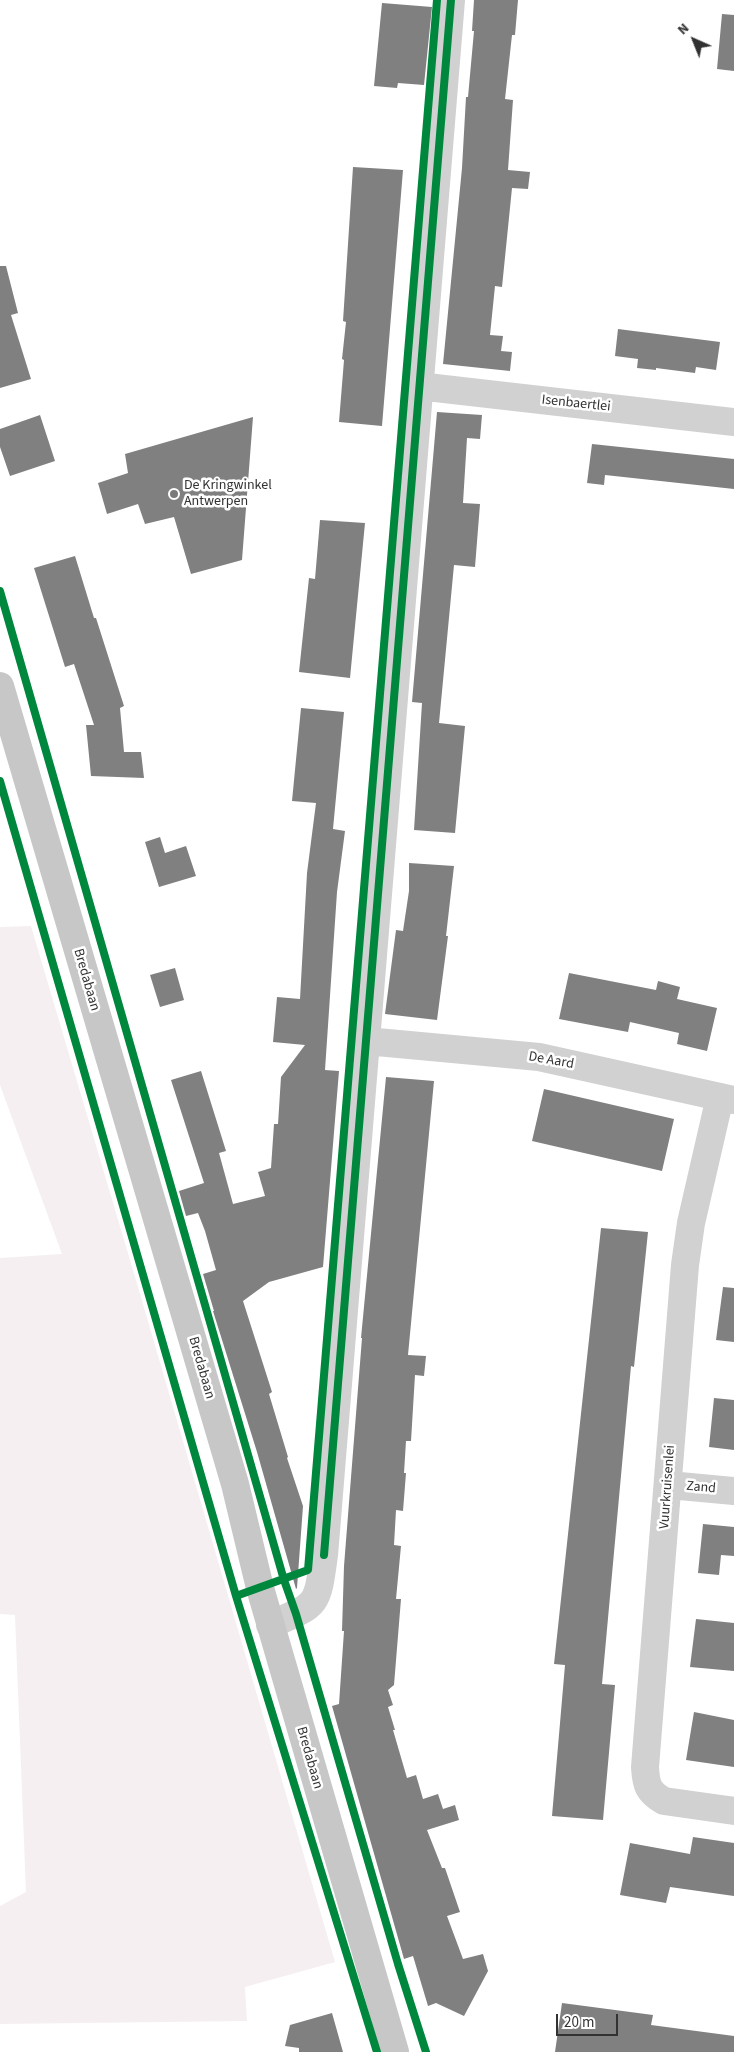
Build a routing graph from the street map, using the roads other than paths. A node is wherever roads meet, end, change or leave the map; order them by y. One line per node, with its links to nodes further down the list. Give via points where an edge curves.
1 (450, 0): 2 (street)
2 (418, 386): 3 (street, Isenbaertlei); 5 (street)
3 (734, 422)
4 (0, 686): 9 (main road, Bredabaan, via 235,1484)
5 (366, 1041): 6 (street, De Aard, via 539,1057); 9 (street, via 320,1590 306,1609)
6 (727, 1098): 7 (street, Vuurkruisenlei, via 691,1223)
7 (669, 1485): 8 (street, Zand); 10 (street, Vuurkruisenlei, via 646,1784 655,1796 664,1801)
8 (734, 1491)
9 (270, 1625): 11 (main road, Bredabaan)
10 (734, 1811)
11 (395, 2052)

